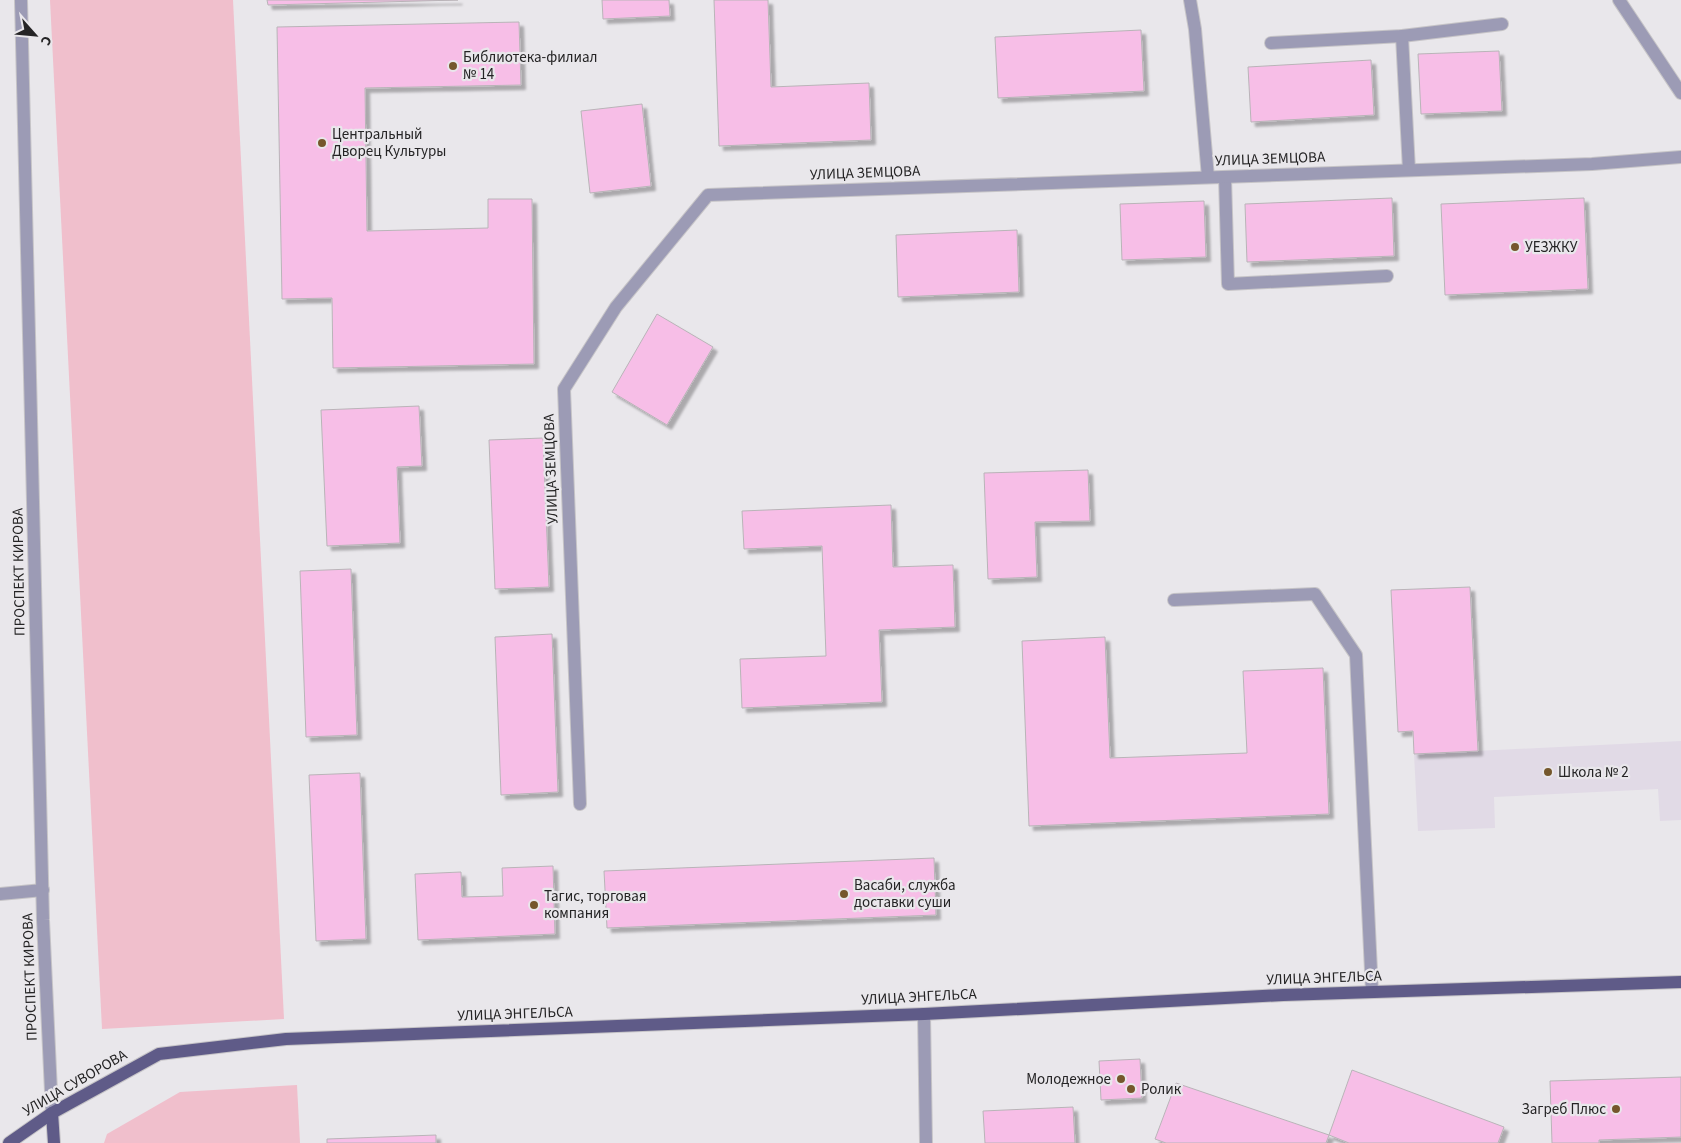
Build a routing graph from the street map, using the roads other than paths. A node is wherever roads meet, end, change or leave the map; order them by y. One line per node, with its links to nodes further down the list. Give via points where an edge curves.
1 (21, 0): 15 (street, ПРОСПЕКТ КИРОВА)
2 (1190, 0): 10 (street)
3 (1618, 0): 7 (street)
4 (1502, 24): 5 (street)
5 (1402, 36): 6 (street); 9 (street)
6 (1272, 43)
7 (1681, 93)
8 (1681, 157): 9 (street, УЛИЦА ЗЕМЦОВА, via 1592,164)
9 (1409, 170): 11 (street, УЛИЦА ЗЕМЦОВА)
10 (1208, 177): 11 (street, УЛИЦА ЗЕМЦОВА); 14 (street, УЛИЦА ЗЕМЦОВА, via 708,195 616,307 564,389)
11 (1224, 177): 12 (street, via 1228,284)
12 (1386, 276)
13 (1174, 600): 18 (street, via 1316,594 1356,655)
14 (580, 804)
15 (43, 890): 16 (street); 21 (street, ПРОСПЕКТ КИРОВА)
16 (0, 894)
17 (1681, 982): 18 (main road, УЛИЦА ЭНГЕЛЬСА)
18 (1372, 992): 19 (main road, УЛИЦА ЭНГЕЛЬСА)
19 (924, 1014): 20 (main road, УЛИЦА ЭНГЕЛЬСА, via 286,1039); 24 (street)
20 (160, 1054): 21 (main road, УЛИЦА СУВОРОВА)
21 (52, 1113): 22 (main road, УЛИЦА СУВОРОВА); 23 (main road, ПРОСПЕКТ КИРОВА)
22 (9, 1143)
23 (54, 1143)
24 (926, 1143)

